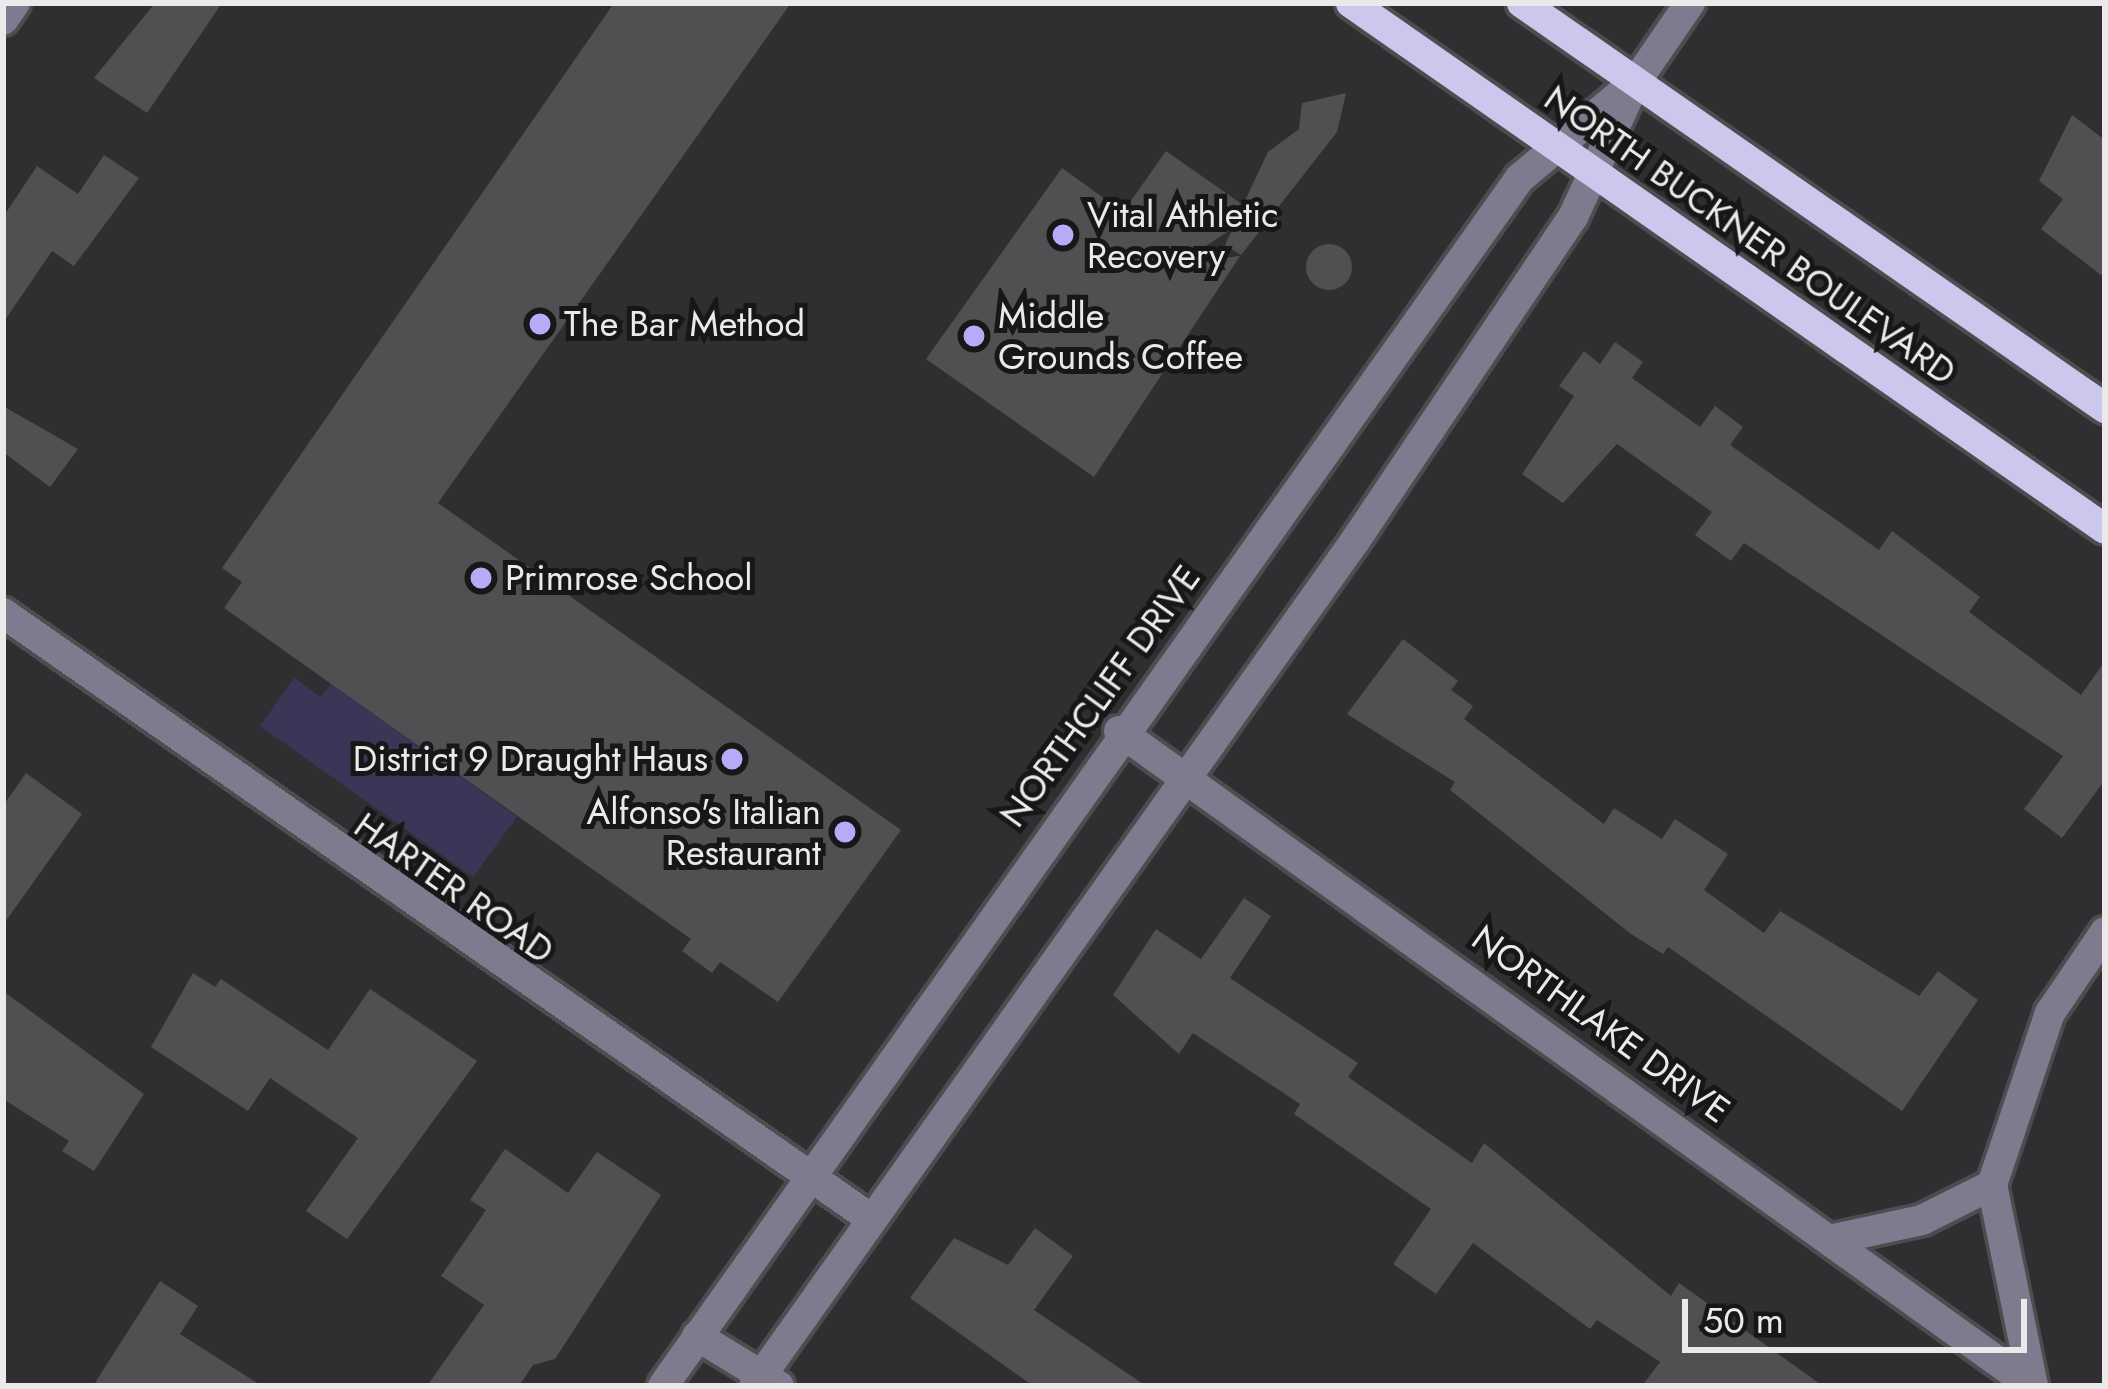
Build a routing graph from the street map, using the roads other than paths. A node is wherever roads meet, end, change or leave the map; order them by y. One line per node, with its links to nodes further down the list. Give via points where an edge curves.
1 (15, 3): 5 (street)
2 (1351, 3): 7 (main road, NORTH BUCKNER BOULEVARD)
3 (1522, 3): 6 (main road, NORTH BUCKNER BOULEVARD)
4 (1690, 3): 6 (street, NORTHCLIFF DRIVE)
5 (3, 20)
6 (1635, 82): 7 (street, NORTHCLIFF DRIVE); 8 (street, NORTHCLIFF DRIVE); 9 (main road, NORTH BUCKNER BOULEVARD)
7 (1554, 146): 8 (main road, NORTH BUCKNER BOULEVARD); 12 (street, NORTHCLIFF DRIVE, via 1520,178)
8 (1594, 174): 10 (main road, NORTH BUCKNER BOULEVARD); 13 (street, NORTHCLIFF DRIVE)
9 (2105, 408)
10 (2105, 529)
11 (3, 613): 15 (street, HARTER ROAD)
12 (1119, 731): 13 (street, NORTHLAKE DRIVE); 15 (street, NORTHCLIFF DRIVE)
13 (1186, 775): 17 (street, NORTHCLIFF DRIVE); 18 (street, NORTHLAKE DRIVE)
14 (2105, 932): 16 (street, via 2050,1013)
15 (805, 1176): 17 (street, HARTER ROAD); 19 (street, NORTHCLIFF DRIVE)
16 (1992, 1185): 18 (street, via 1922,1220); 22 (street)
17 (867, 1216): 20 (street, NORTHCLIFF DRIVE)
18 (1834, 1239): 22 (street, NORTHLAKE DRIVE)
19 (697, 1336): 20 (street); 21 (street, NORTHCLIFF DRIVE)
20 (765, 1382)
21 (663, 1386)
22 (2033, 1386)

